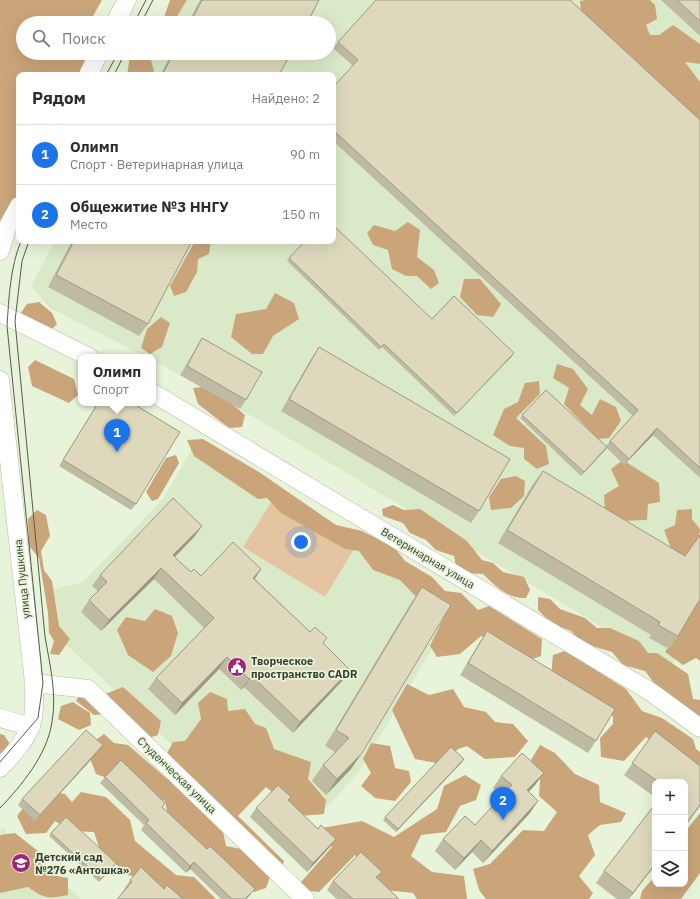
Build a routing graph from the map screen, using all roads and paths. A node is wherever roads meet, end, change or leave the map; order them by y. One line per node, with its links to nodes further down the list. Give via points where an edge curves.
1 (127, 0): 2 (street)
2 (119, 16)
3 (96, 60): 4 (street)
4 (90, 72)
5 (16, 212): 6 (street)
6 (0, 250)
7 (0, 313): 8 (street)
8 (83, 354)
9 (0, 380): 11 (street, улица Пушкина)
10 (156, 395): 14 (street, Ветеринарная улица, via 651,692)
11 (34, 682): 13 (street, улица Пушкина); 16 (street, Студенческая улица, via 88,689)
12 (0, 718): 13 (street)
13 (31, 727): 15 (street, улица Пушкина)
14 (700, 728)
15 (0, 768)
16 (305, 899)

